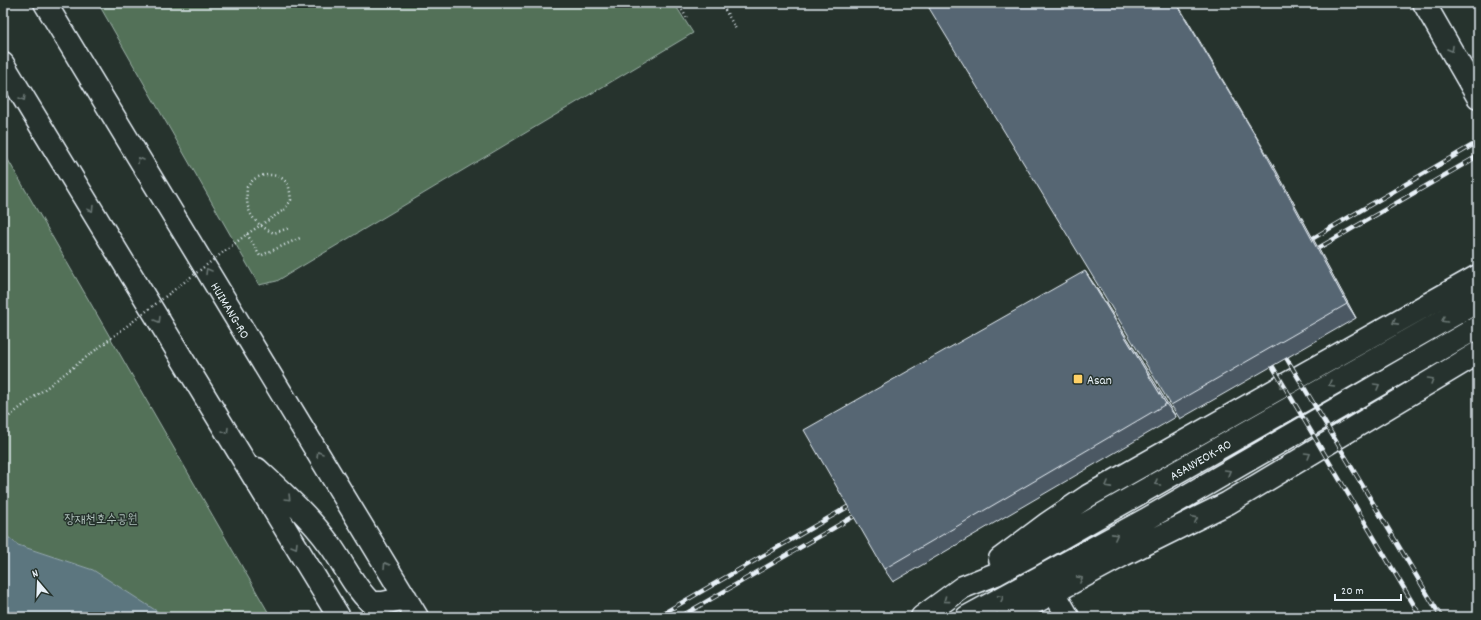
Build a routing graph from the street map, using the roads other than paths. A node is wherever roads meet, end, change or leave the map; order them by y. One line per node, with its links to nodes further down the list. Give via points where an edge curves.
1 (45, 3): 15 (street, HUIMANG-RO, one-way to 1)
2 (1424, 3): 6 (street, one-way to 6)
3 (1440, 3): 5 (street)
4 (3, 64): 11 (street, one-way to 11)
5 (1478, 68)
6 (1478, 96)
7 (1478, 276): 14 (street, one-way to 14, via 1088,496)
8 (1478, 301): 12 (street, ASANYEOK-RO, one-way to 12)
9 (1478, 327): 13 (street, ASANYEOK-RO, one-way to 9, via 1145,520)
10 (1478, 353): 13 (street, one-way to 10, via 1123,555 1228,503)
11 (239, 452): 15 (street, one-way to 15, via 304,514 330,544 361,594 370,603); 16 (street, one-way to 16)
12 (1031, 555): 13 (street); 14 (street, ASANYEOK-RO, via 996,574)
13 (1049, 584): 19 (street, ASANYEOK-RO, one-way to 13); 20 (street); 21 (street)
14 (963, 587): 18 (street, ASANYEOK-RO, one-way to 18)
15 (406, 598): 17 (street, HUIMANG-RO)
16 (338, 617)
17 (417, 617)
18 (922, 617)
19 (967, 617)
20 (1008, 617)
21 (1068, 617)

